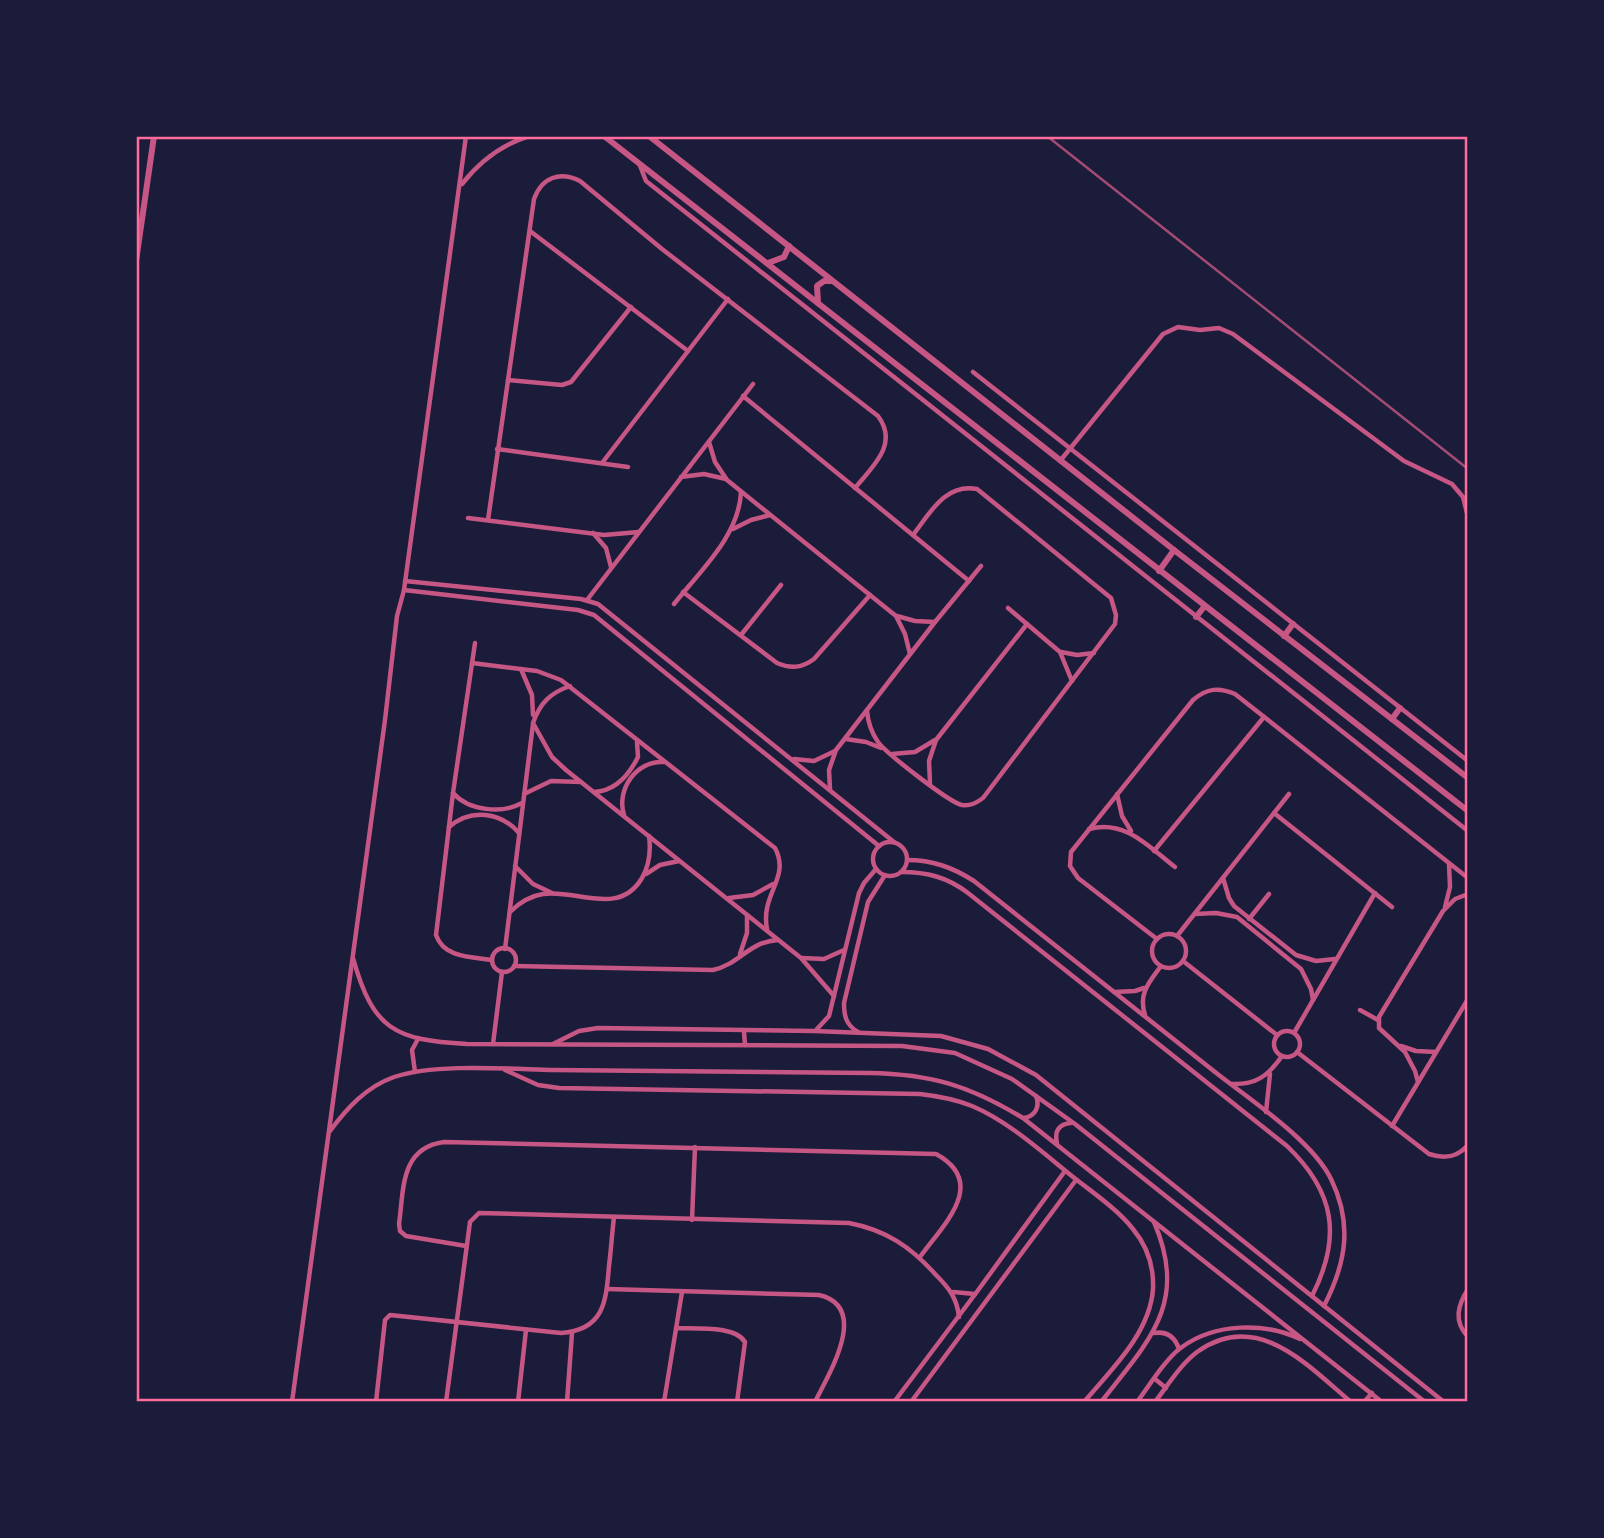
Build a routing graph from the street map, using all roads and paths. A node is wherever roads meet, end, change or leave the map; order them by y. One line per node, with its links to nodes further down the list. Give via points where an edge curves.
1 (154, 136): 10 (street)
2 (466, 136): 8 (street)
3 (529, 136): 8 (street, via 494,153)
4 (596, 136): 6 (street)
5 (649, 136): 12 (street)
6 (606, 139): 7 (street)
7 (638, 162): 14 (street); 25 (street, via 646,181)
8 (461, 184): 48 (street)
9 (136, 215): 10 (street)
10 (142, 225): 13 (street)
11 (530, 230): 16 (street, via 540,186 556,176 572,177); 18 (street); 21 (street)
12 (789, 246): 14 (street, via 784,257); 15 (street)
13 (136, 261)
14 (768, 263): 17 (street)
15 (831, 281): 17 (street, via 817,286); 29 (street)
16 (728, 299): 19 (street); 34 (street, via 883,423 884,452)
17 (818, 303): 24 (street)
18 (631, 307): 19 (street); 21 (street, via 571,382)
19 (688, 351): 30 (street)
20 (973, 372): 28 (street)
21 (508, 380): 27 (street)
22 (752, 384): 23 (street)
23 (743, 396): 26 (street); 34 (street)
24 (979, 430): 25 (street); 47 (street)
25 (971, 438): 59 (street)
26 (709, 442): 32 (street); 33 (street)
27 (497, 449): 30 (street); 39 (street)
28 (1070, 449): 29 (street); 37 (street, via 1163,334 1178,327 1224,329 1404,461 1452,484 1463,497); 62 (street)
29 (1060, 460): 44 (street)
30 (602, 463): 31 (street)
31 (628, 467)
32 (681, 477): 33 (street, via 704,474); 41 (street)
33 (727, 480): 35 (street)
34 (855, 488): 43 (street)
35 (741, 491): 36 (street); 40 (street)
36 (771, 515): 40 (street); 53 (street)
37 (1468, 517)
38 (468, 518): 39 (street)
39 (488, 520): 42 (street)
40 (732, 530): 52 (street)
41 (640, 531): 42 (street); 46 (street)
42 (592, 532): 46 (street, via 606,548)
43 (913, 535): 49 (street); 67 (street, via 950,492 977,489 1111,598 1115,624)
44 (1174, 551): 47 (street); 64 (street)
45 (981, 566): 49 (street)
46 (611, 569): 54 (street)
47 (1159, 570): 56 (street)
48 (405, 581): 51 (street); 54 (street)
49 (969, 581): 60 (street)
50 (780, 585): 63 (street)
51 (404, 590): 107 (street, via 594,615); 138 (street)
52 (684, 592): 55 (street); 63 (street)
53 (870, 595): 58 (street); 63 (street, via 814,659 800,666 776,663)
54 (587, 600): 84 (street, via 607,610)
55 (674, 604)
56 (1204, 607): 59 (street); 97 (street)
57 (1008, 608): 61 (street)
58 (896, 616): 60 (street); 68 (street)
59 (1196, 617): 102 (street)
60 (935, 622): 68 (street)
61 (1027, 624): 66 (street); 80 (street)
62 (1293, 624): 64 (street); 73 (street)
63 (741, 635)
64 (1284, 636): 76 (street)
65 (475, 643): 69 (street)
66 (1060, 652): 67 (street); 71 (street)
67 (1094, 653): 71 (street)
68 (910, 654): 74 (street)
69 (472, 663): 70 (street); 92 (street)
70 (521, 669): 72 (street, via 552,676); 77 (street, via 532,695)
71 (1073, 682): 89 (street, via 983,799 959,805)
72 (570, 686): 77 (street, via 546,699); 78 (street)
73 (1400, 708): 76 (street); 85 (street)
74 (867, 710): 79 (street); 82 (street, via 872,732)
75 (1264, 717): 94 (street, via 1226,690 1200,694); 108 (street); 111 (street)
76 (1392, 719): 87 (street)
77 (533, 723): 88 (street, via 552,757); 93 (street)
78 (635, 738): 86 (street); 91 (street, via 639,750 635,762 614,787)
79 (845, 739): 81 (street); 82 (street)
80 (936, 740): 83 (street, via 915,752); 89 (street, via 929,761)
81 (836, 750): 84 (street, via 814,761); 90 (street, via 829,770)
82 (885, 750): 83 (street)
83 (891, 754): 89 (street)
84 (790, 758): 90 (street)
85 (1468, 761)
86 (667, 762): 99 (street, via 647,764 632,777 622,794); 120 (street, via 775,848 781,868)
87 (1468, 778)
88 (582, 782): 91 (street); 93 (street, via 551,781)
89 (930, 783)
90 (830, 790): 106 (street)
91 (594, 792): 99 (street)
92 (453, 793): 96 (street, via 474,807 505,809); 100 (street)
93 (524, 794): 96 (street)
94 (1117, 794): 101 (street); 104 (street, via 1122,816)
95 (1290, 794): 98 (street)
96 (523, 803): 103 (street)
97 (1468, 811)
98 (1274, 813): 119 (street); 121 (street)
99 (624, 816): 105 (street)
100 (449, 827): 103 (street, via 474,814 504,820); 142 (street, via 436,935 452,954)
101 (1088, 829): 104 (street, via 1112,826); 134 (street, via 1071,852 1073,873)
102 (1468, 831)
103 (519, 834): 112 (street)
104 (1134, 835): 108 (street)
105 (649, 836): 110 (street); 117 (street, via 650,857)
106 (894, 842): 107 (street); 109 (street, via 904,849)
107 (879, 846): 114 (street, via 873,857)
108 (1154, 851): 113 (street)
109 (907, 860): 115 (street); 148 (street, via 924,860 962,873)
110 (680, 861): 117 (street, via 660,865); 125 (street)
111 (1449, 863): 118 (street); 127 (street, via 1450,887)
112 (515, 866): 122 (street, via 533,884); 128 (street)
113 (1175, 867)
114 (876, 869): 116 (street); 137 (street, via 859,893)
115 (901, 872): 116 (street); 198 (street, via 930,874 968,893 1304,1163 1322,1193 1330,1228 1323,1275)
116 (885, 875): 157 (street, via 868,902 844,1003 847,1022)
117 (643, 877): 122 (street, via 628,893 608,900)
118 (1468, 877)
119 (1223, 878): 129 (street); 131 (street, via 1234,906)
120 (777, 882): 125 (street, via 753,895); 132 (street, via 766,905)
121 (1375, 893): 126 (street); 141 (street)
122 (556, 894): 128 (street, via 530,897)
123 (1269, 894): 131 (street)
124 (1468, 894): 127 (street)
125 (727, 898): 130 (street)
126 (1392, 906)
127 (1443, 911): 154 (street)
128 (509, 912): 136 (street)
129 (1194, 914): 133 (street); 151 (street, via 1237,917 1301,969)
130 (747, 915): 132 (street); 139 (street, via 745,942)
131 (1249, 919): 141 (street, via 1306,960)
132 (767, 930): 135 (street)
133 (1177, 936): 134 (street, via 1166,934); 143 (street, via 1186,949)
134 (1157, 939): 145 (street, via 1152,950)
135 (779, 940): 139 (street, via 752,947); 140 (street)
136 (505, 949): 142 (street, via 497,951); 144 (street, via 515,956)
137 (845, 950): 140 (street, via 824,959); 149 (street)
138 (352, 956): 161 (street, via 376,1016); 180 (street)
139 (737, 958): 144 (street, via 713,970)
140 (801, 958): 149 (street)
141 (1336, 959): 151 (street)
142 (492, 960): 146 (street)
143 (1183, 961): 145 (street, via 1173,968); 160 (street)
144 (514, 966): 146 (street)
145 (1161, 966): 147 (street)
146 (502, 972): 162 (street)
147 (1144, 988): 148 (street); 153 (street)
148 (1114, 992): 153 (street)
149 (834, 996): 155 (street, via 825,1023)
150 (1468, 999): 168 (street)
151 (1313, 1000): 158 (street)
152 (1360, 1010): 154 (street)
153 (1146, 1017): 174 (street)
154 (1378, 1020): 164 (street, via 1381,1032)
155 (814, 1031): 156 (street); 157 (street)
156 (744, 1032): 163 (street, via 598,1028 570,1034); 165 (street)
157 (859, 1032): 159 (street)
158 (1294, 1033): 160 (street); 167 (street, via 1299,1040)
159 (902, 1034): 166 (street); 190 (street, via 958,1039 1036,1075)
160 (1278, 1035): 169 (street, via 1273,1045)
161 (418, 1039): 162 (street); 171 (street, via 411,1057)
162 (493, 1044): 163 (street)
163 (552, 1044): 165 (street)
164 (1397, 1044): 168 (street); 173 (street, via 1411,1061)
165 (745, 1045): 166 (street)
166 (902, 1046): 175 (street, via 955,1053 1012,1079)
167 (1297, 1052): 169 (street); 179 (street)
168 (1436, 1052): 173 (street)
169 (1282, 1056): 172 (street)
170 (503, 1069): 171 (street); 177 (street, via 900,1073 961,1086); 184 (street, via 548,1087 942,1097 989,1115)
171 (415, 1072): 180 (street, via 373,1087)
172 (1270, 1073): 174 (street, via 1252,1083); 176 (street)
173 (1418, 1082): 179 (street)
174 (1230, 1084): 176 (street)
175 (1035, 1096): 177 (street, via 1036,1111); 178 (street)
176 (1266, 1112): 199 (street, via 1315,1155 1340,1202 1344,1255)
177 (1023, 1118): 181 (street)
178 (1075, 1124): 181 (street, via 1059,1127); 192 (street)
179 (1392, 1126): 182 (street, via 1438,1157 1457,1155)
180 (328, 1133): 218 (street)
181 (1058, 1143): 188 (street)
182 (1468, 1145)
183 (695, 1147): 187 (street); 189 (street, via 427,1145 414,1155 407,1171 400,1231 406,1236); 191 (street, via 936,1154 957,1172 961,1195)
184 (1065, 1171): 185 (street); 197 (street)
185 (1076, 1180): 209 (street, via 1133,1229 1151,1265 1152,1292 1146,1318); 213 (street)
186 (614, 1217): 187 (street); 189 (street, via 479,1213 470,1222); 193 (street)
187 (692, 1220): 191 (street, via 849,1223 881,1231)
188 (1153, 1221): 205 (street, via 1168,1277); 207 (street)
189 (466, 1246): 201 (street)
190 (1254, 1250): 192 (street); 198 (street)
191 (920, 1257): 196 (street)
192 (1245, 1259): 214 (street)
193 (607, 1289): 195 (street); 204 (street, via 601,1312 584,1328)
194 (1468, 1289): 206 (street, via 1458,1312)
195 (682, 1292): 202 (street); 225 (street, via 830,1299 844,1317 844,1330 838,1355)
196 (952, 1292): 197 (street); 200 (street)
197 (976, 1293): 200 (street)
198 (1312, 1296): 199 (street)
199 (1324, 1306): 210 (street)
200 (959, 1317): 211 (street)
201 (456, 1322): 203 (street); 219 (street, via 387,1317); 220 (street)
202 (676, 1328): 223 (street); 224 (street, via 731,1331 743,1338)
203 (526, 1330): 204 (street); 221 (street)
204 (572, 1332): 222 (street)
205 (1154, 1333): 208 (street, via 1167,1334); 212 (street)
206 (1468, 1337)
207 (1311, 1344): 208 (street, via 1254,1327 1215,1332); 217 (street)
208 (1179, 1349): 215 (street)
209 (1115, 1364): 212 (street); 228 (street)
210 (1398, 1366): 214 (street); 236 (street)
211 (921, 1367): 213 (street); 226 (street)
212 (1125, 1371): 229 (street)
213 (932, 1375): 227 (street)
214 (1391, 1375): 235 (street)
215 (1155, 1379): 216 (street); 230 (street)
216 (1166, 1388): 231 (street); 232 (street, via 1196,1353 1213,1343 1253,1337 1290,1351)
217 (1372, 1393): 233 (street); 234 (street)
218 (292, 1402)
219 (376, 1402)
220 (446, 1402)
221 (517, 1402)
222 (567, 1402)
223 (664, 1402)
224 (737, 1402)
225 (815, 1402)
226 (894, 1402)
227 (911, 1402)
228 (1084, 1402)
229 (1101, 1402)
230 (1137, 1402)
231 (1155, 1402)
232 (1351, 1402)
233 (1364, 1402)
234 (1382, 1402)
235 (1425, 1402)
236 (1444, 1402)

